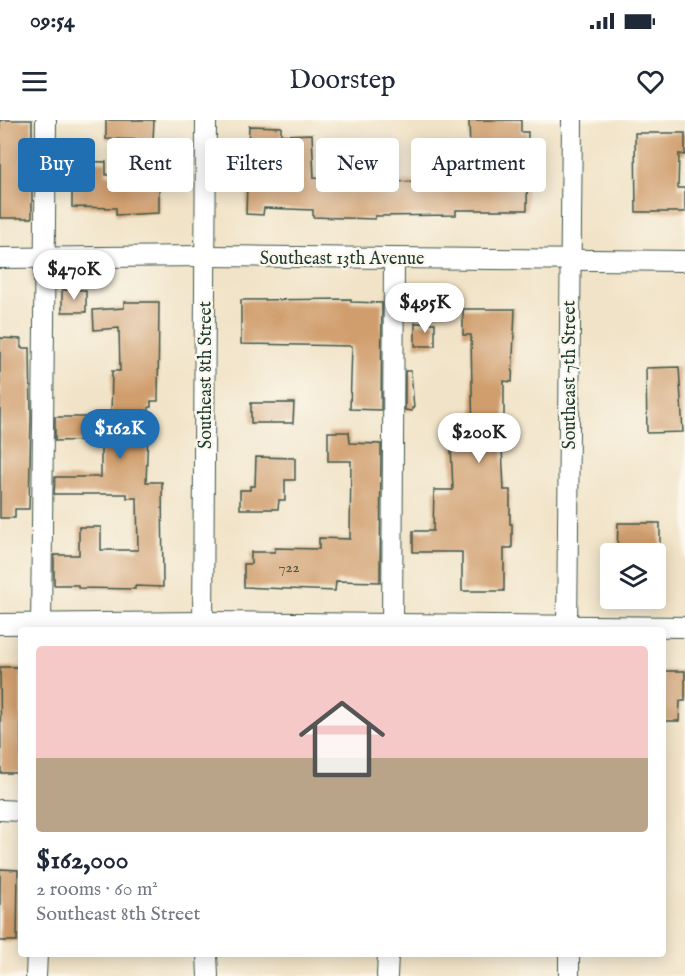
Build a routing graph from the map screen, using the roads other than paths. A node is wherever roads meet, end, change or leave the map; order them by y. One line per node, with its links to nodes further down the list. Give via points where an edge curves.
1 (46, 120): 5 (street)
2 (206, 120): 4 (street, Southeast 8th Street)
3 (572, 120): 8 (street, Southeast 7th Street)
4 (205, 256): 5 (street, Southeast 13th Avenue); 7 (street, Southeast 13th Avenue); 11 (street, Southeast 8th Street)
5 (45, 257): 6 (street, Southeast 13th Avenue); 12 (street)
6 (0, 258)
7 (394, 258): 8 (street, Southeast 13th Avenue); 13 (street)
8 (570, 259): 9 (street, Southeast 13th Avenue); 14 (street, Southeast 7th Street)
9 (685, 261)
10 (0, 624): 12 (street)
11 (203, 626): 12 (street); 13 (street)
12 (41, 627)
13 (392, 627)
14 (567, 627)
15 (666, 627): 16 (street)
16 (685, 627)
17 (0, 810): 18 (street)
18 (18, 811)
19 (37, 957): 23 (street)
20 (207, 957): 24 (street)
21 (388, 957): 25 (street)
22 (569, 957): 26 (street)
23 (36, 976)
24 (208, 976)
25 (387, 976)
26 (569, 976)

